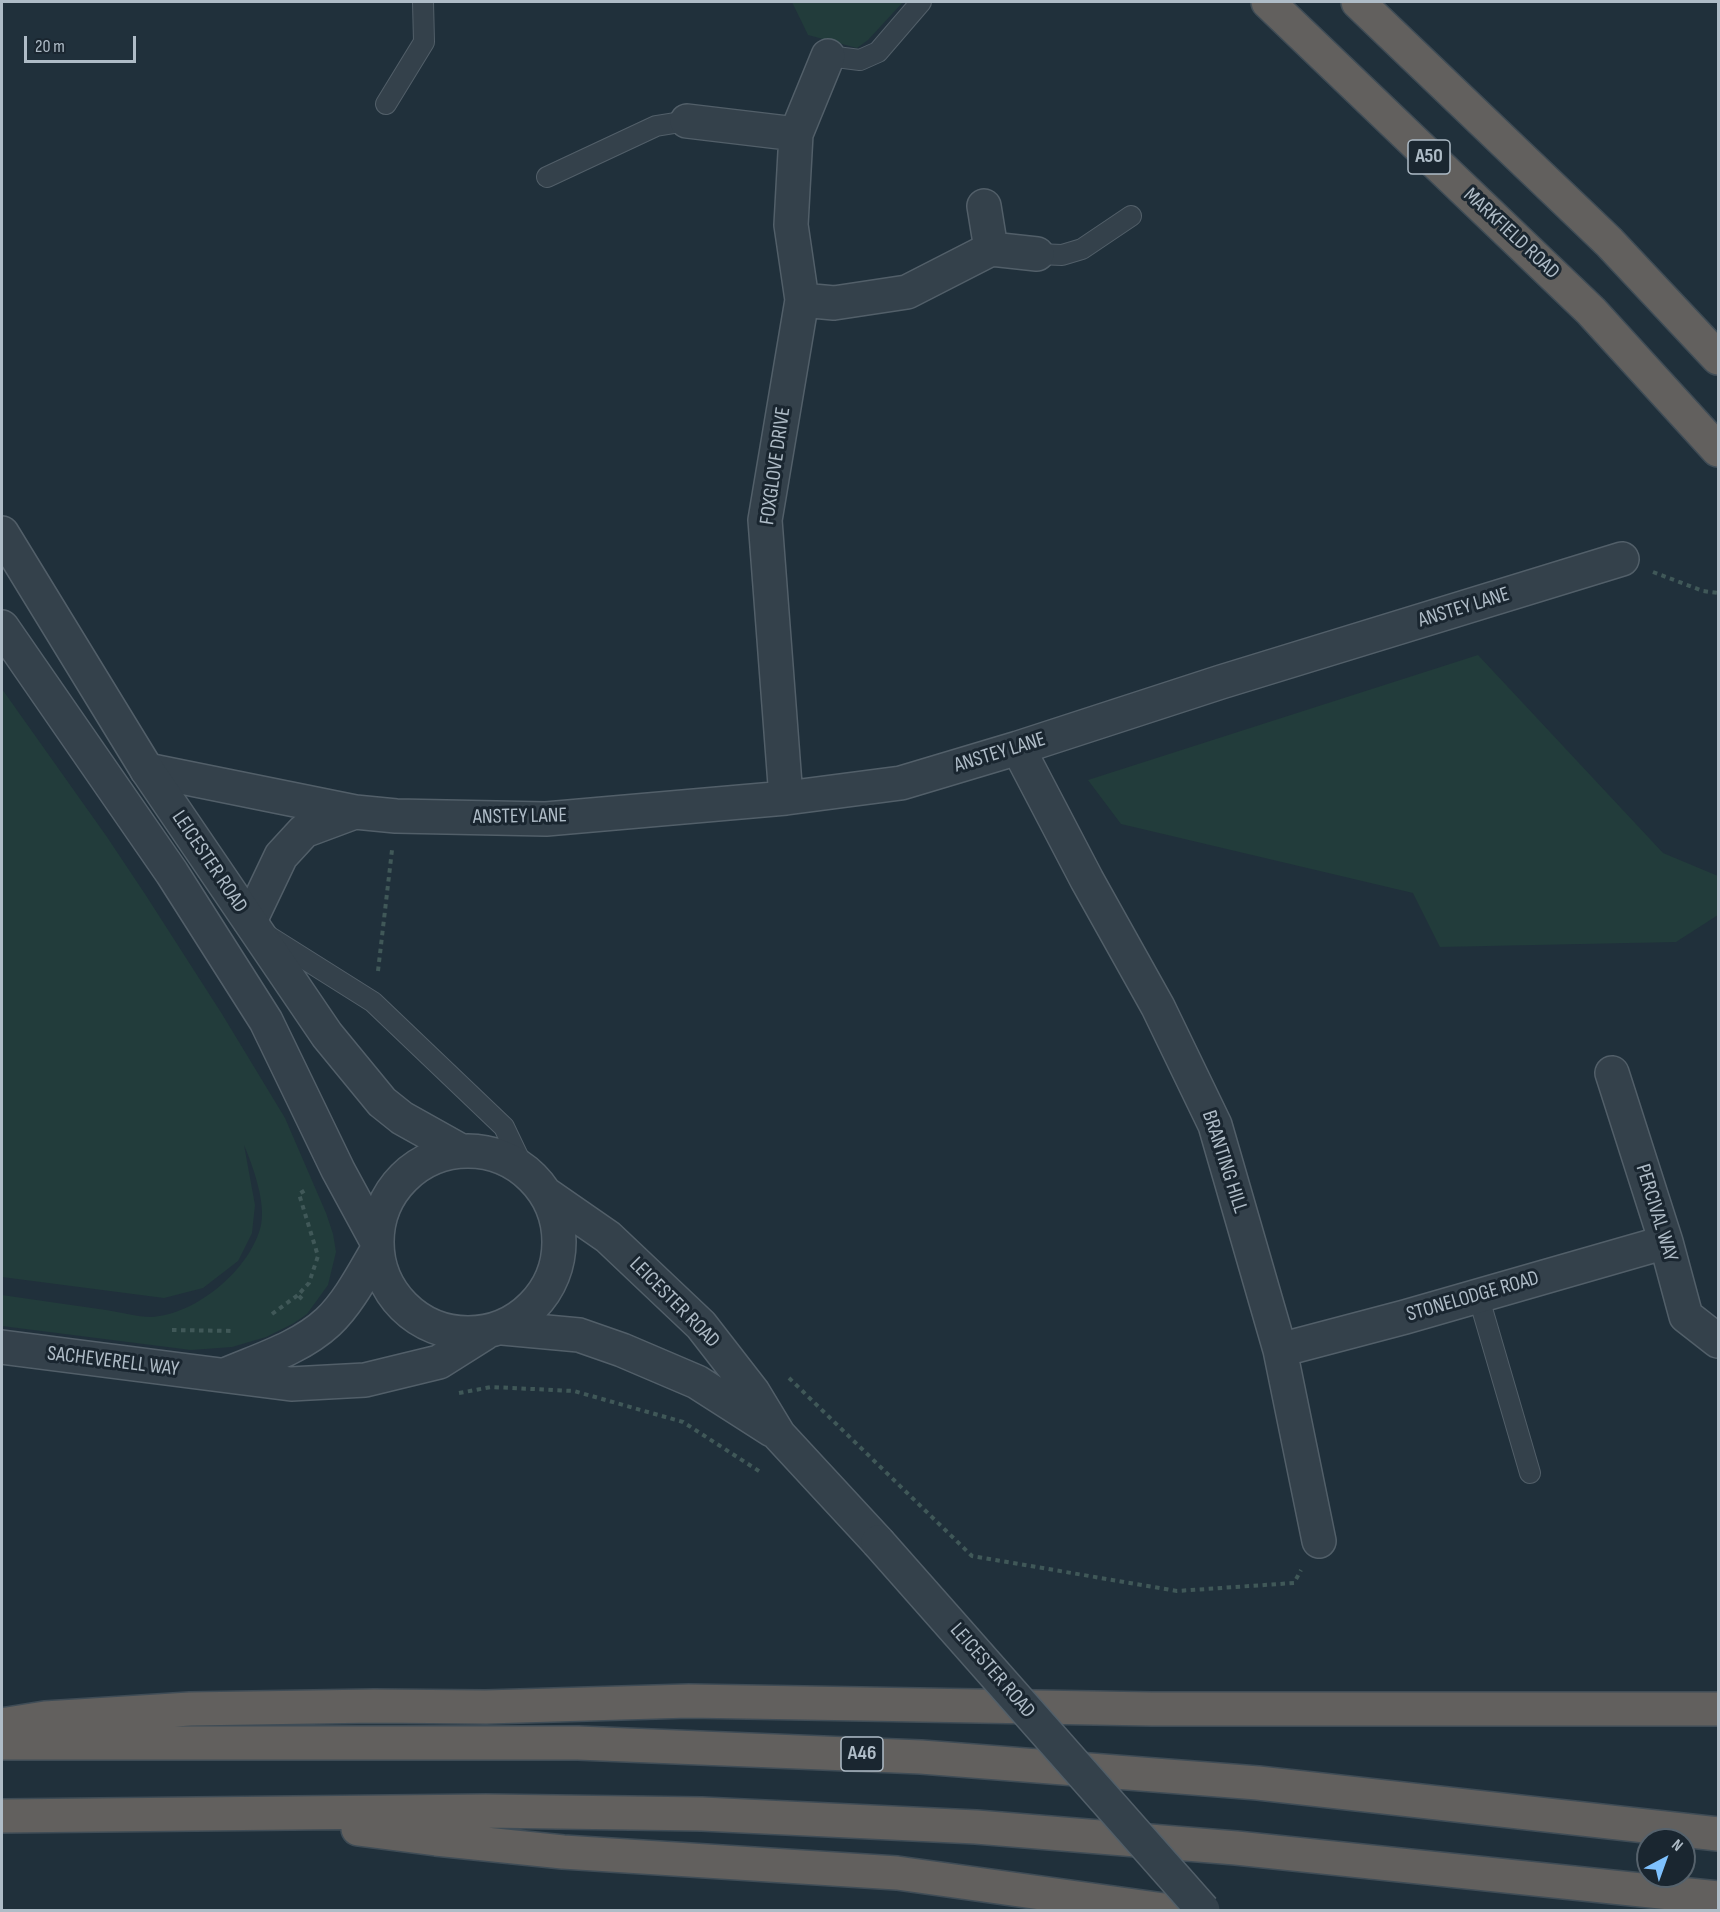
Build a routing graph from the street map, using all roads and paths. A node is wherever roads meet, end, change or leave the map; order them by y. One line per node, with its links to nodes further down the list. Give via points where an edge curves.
1 (423, 2): 6 (lane, via 424,42)
2 (921, 2): 5 (lane, via 878,52 860,60)
3 (1268, 2): 18 (highway, MARKFIELD ROAD / A50, via 1591,311)
4 (1358, 2): 12 (highway)
5 (828, 56): 8 (street, FOXGLOVE DRIVE)
6 (386, 104)
7 (687, 121): 8 (street); 9 (lane, via 656,126)
8 (796, 134): 15 (street, FOXGLOVE DRIVE, via 791,225)
9 (547, 177)
10 (984, 206): 13 (street)
11 (1131, 216): 14 (lane, via 1082,249 1062,255)
12 (1609, 242): 16 (highway); 17 (highway)
13 (991, 249): 14 (street); 15 (street, via 907,292 834,303)
14 (1037, 254)
15 (802, 300): 25 (street, FOXGLOVE DRIVE, via 765,520)
16 (1719, 329)
17 (1719, 358)
18 (1719, 450)
19 (2, 533): 24 (street, LEICESTER ROAD)
20 (1622, 560): 21 (path, via 1703,591); 23 (street, ANSTEY LANE)
21 (1719, 593)
22 (2, 627): 32 (street, LEICESTER ROAD, via 172,873 266,1021)
23 (1018, 748): 25 (street, ANSTEY LANE, via 901,783); 45 (street, BRANTING HILL, via 1158,1006 1215,1125)
24 (147, 770): 26 (street, ANSTEY LANE); 28 (street, LEICESTER ROAD)
25 (786, 798): 27 (street, ANSTEY LANE, via 546,819)
26 (356, 812): 27 (street, ANSTEY LANE); 28 (street, ANSTEY LANE, via 304,831 280,856)
27 (396, 816): 29 (path)
28 (252, 924): 31 (street, LEICESTER ROAD, via 327,1035 382,1102 402,1118); 33 (lane, via 373,1002 504,1127)
29 (377, 980)
30 (1612, 1073): 34 (street, PERCIVAL WAY)
31 (461, 1151): 33 (street, via 493,1154); 35 (street, via 428,1160 398,1182 382,1208)
32 (338, 1170): 35 (street, LEICESTER ROAD); 36 (path, via 299,1194 318,1256 309,1283)
33 (535, 1183): 41 (street, via 559,1230 556,1268 540,1300); 49 (street, LEICESTER ROAD, via 608,1237 701,1325 753,1392)
34 (1666, 1242): 37 (street, STONELODGE ROAD); 43 (street, PERCIVAL WAY, via 1686,1316)
35 (376, 1246): 39 (street, SACHEVERELL WAY, via 355,1288); 41 (street, via 387,1287 419,1321 451,1333)
36 (298, 1295): 38 (path); 39 (path)
37 (1478, 1295): 45 (street, STONELODGE ROAD); 50 (lane)
38 (264, 1319)
39 (328, 1322): 47 (street, SACHEVERELL WAY, via 294,1345)
40 (168, 1329): 42 (path)
41 (494, 1330): 47 (street, SACHEVERELL WAY, via 439,1362 365,1380 291,1384); 49 (street, LEICESTER ROAD, via 579,1335 622,1350 697,1382)
42 (236, 1331)
43 (1719, 1341)
44 (2, 1347): 47 (street, SACHEVERELL WAY)
45 (1280, 1350): 52 (street, BRANTING HILL)
46 (780, 1373): 52 (path, via 972,1556 1178,1592 1294,1583)
47 (225, 1375)
48 (448, 1395): 51 (path, via 491,1387 574,1391 683,1422)
49 (779, 1435): 61 (street, LEICESTER ROAD, bridge)
50 (1530, 1473)
51 (764, 1474)
52 (1320, 1541)
53 (1719, 1709): 54 (highway, via 1152,1709 688,1701 190,1709 45,1718)
54 (2, 1725)
55 (2, 1743): 58 (highway, A46, via 578,1743 921,1757 1258,1783)
56 (245, 1813): 57 (highway); 59 (highway, via 691,1814 976,1827 1236,1848); 60 (highway, via 563,1852 897,1873)
57 (2, 1816)
58 (1719, 1834)
59 (1719, 1898)
60 (1164, 1911)
61 (1203, 1911)

